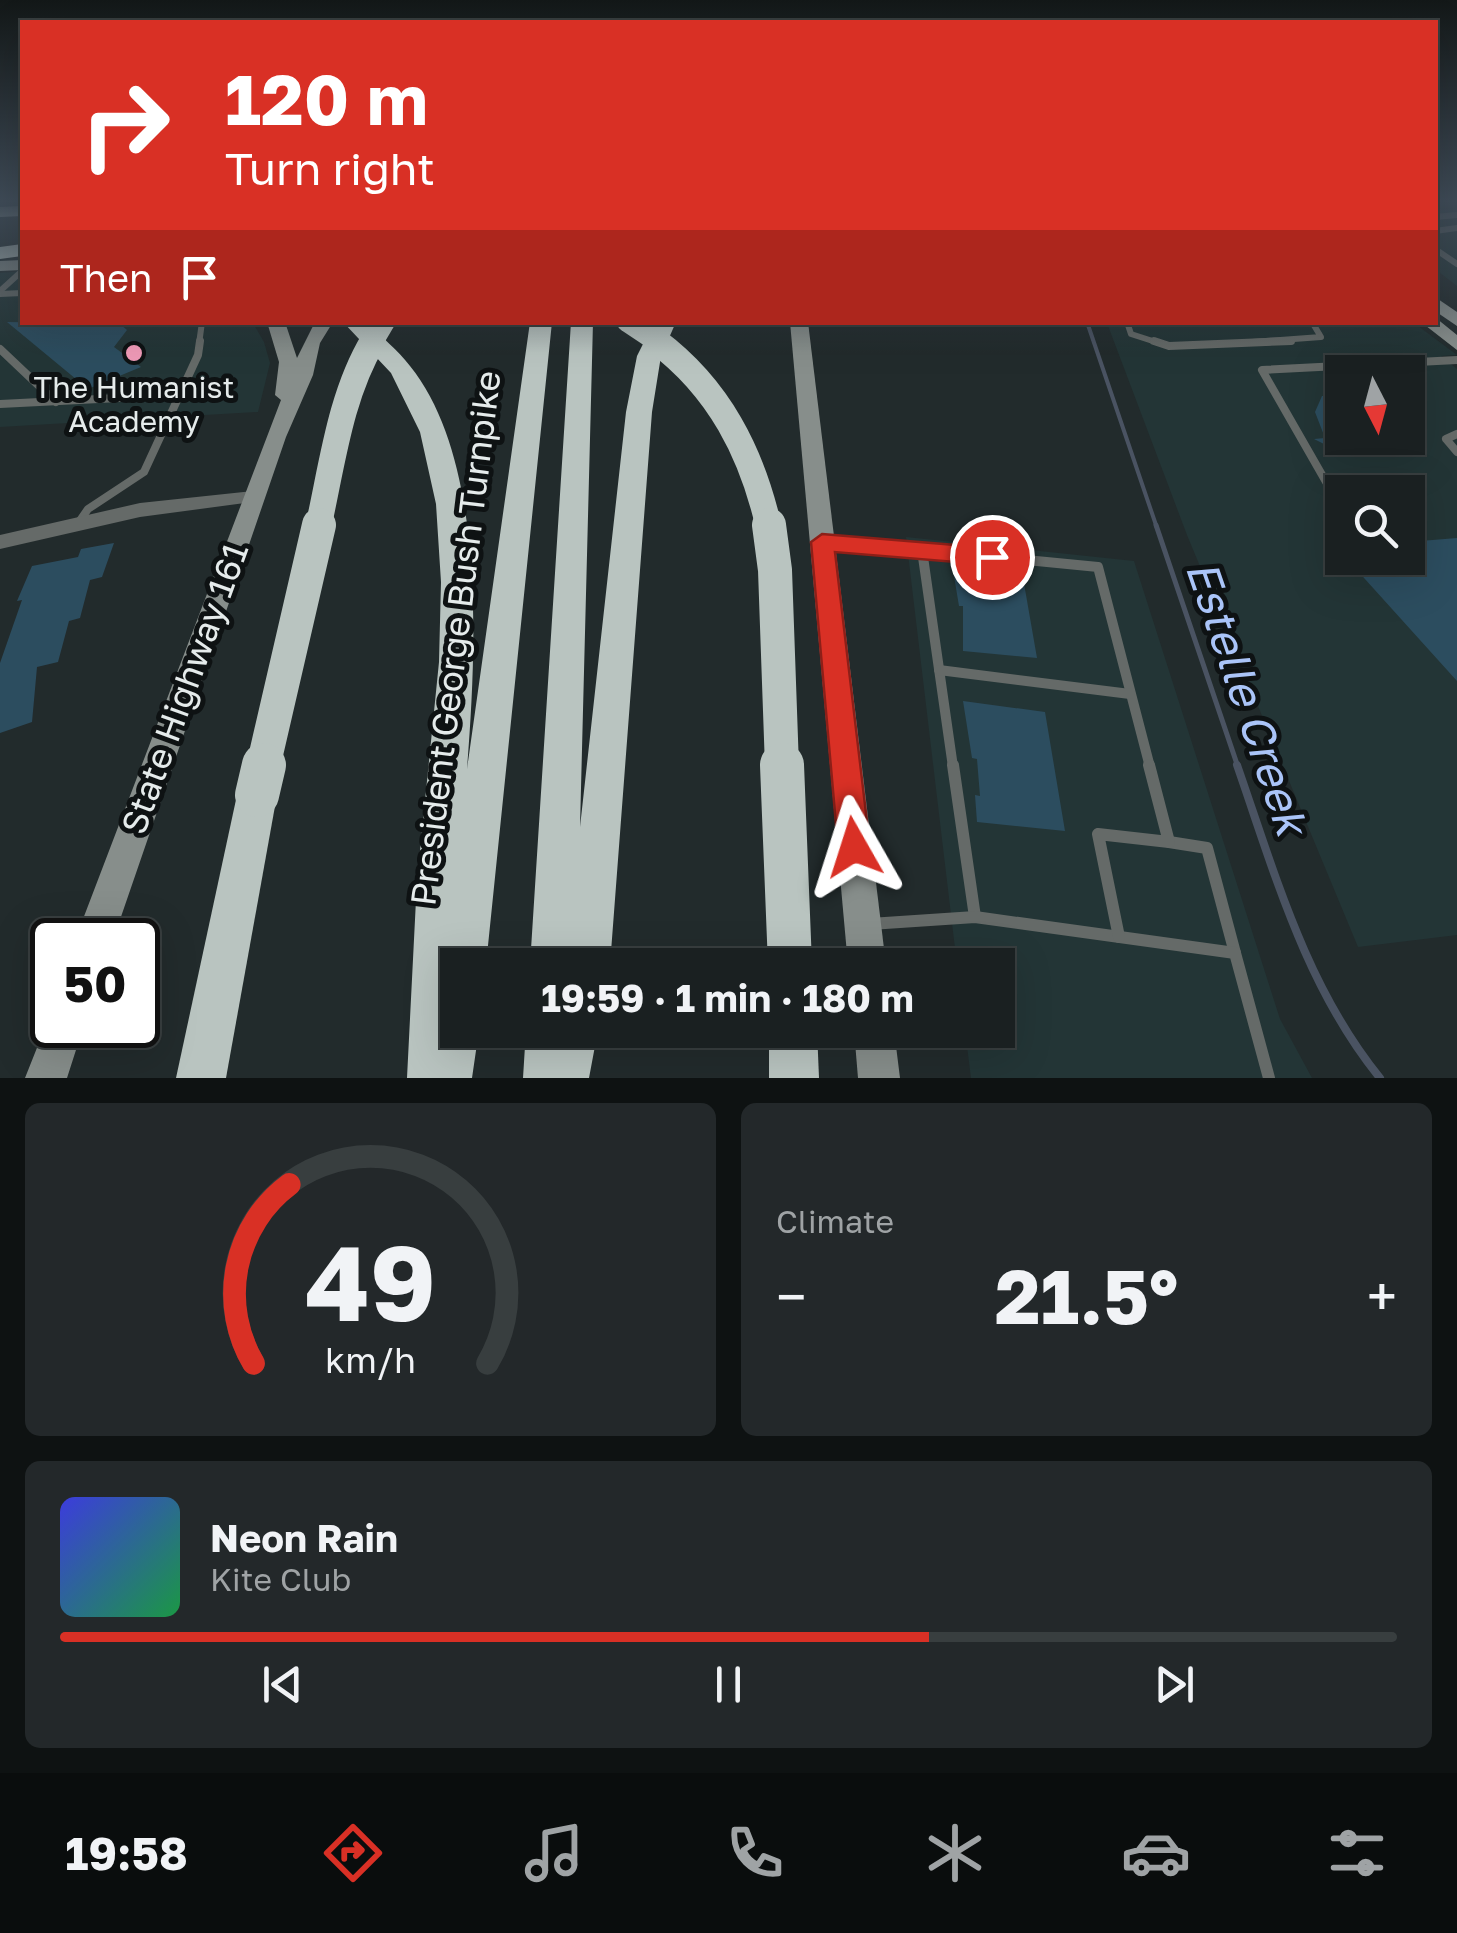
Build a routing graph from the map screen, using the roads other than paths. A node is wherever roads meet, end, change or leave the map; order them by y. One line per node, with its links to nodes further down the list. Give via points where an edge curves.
1 (20, 270): 2 (lane)
2 (0, 293)
3 (1438, 305): 4 (main road)
4 (1457, 321)
5 (202, 325): 21 (lane, via 198,355)
6 (277, 325): 25 (main road, via 289,362)
7 (322, 325): 25 (main road)
8 (357, 325): 54 (highway, via 415,391 447,477 455,527 458,590)
9 (383, 325): 53 (highway, bridge, via 359,365 344,414)
10 (541, 325): 40 (highway, President George Bush Turnpike)
11 (582, 325): 41 (highway)
12 (631, 325): 43 (highway, bridge, via 678,358 718,400 749,453 768,516)
13 (664, 325): 42 (highway, via 641,393)
14 (799, 325): 31 (main road)
15 (1128, 325): 16 (lane, via 1131,334 1169,346 1302,341 1321,337)
16 (1314, 325)
17 (1434, 325): 18 (main road)
18 (1457, 344)
19 (0, 349): 22 (lane)
20 (1457, 360): 27 (lane, via 1262,370)
21 (178, 395): 22 (lane); 29 (lane, via 144,472)
22 (56, 402): 23 (lane)
23 (0, 404)
24 (1457, 434): 26 (lane, via 1446,439)
25 (276, 437): 28 (main road, State Highway 161)
26 (1457, 452)
27 (1325, 480)
28 (253, 496): 29 (street); 36 (main road, State Highway 161)
29 (79, 522): 30 (street)
30 (0, 542)
31 (822, 542): 32 (lane); 38 (main road)
32 (922, 550): 33 (lane); 34 (lane, via 1098,567)
33 (939, 670): 34 (lane); 37 (lane)
34 (1130, 694): 35 (lane)
35 (1168, 842): 39 (lane, via 1098,834); 45 (lane, via 1207,848)
36 (102, 918)
37 (975, 918): 38 (lane); 39 (lane)
38 (862, 925): 44 (main road)
39 (1119, 937): 45 (lane)
40 (465, 948)
41 (555, 948)
42 (589, 948)
43 (789, 948)
44 (865, 948)
45 (1235, 952): 60 (lane)
46 (56, 1048): 52 (main road)
47 (453, 1048): 55 (highway)
48 (549, 1048): 56 (highway)
49 (570, 1048): 57 (highway)
50 (793, 1048): 58 (highway)
51 (876, 1048): 59 (main road)
52 (46, 1078)
53 (200, 1078)
54 (432, 1078)
55 (449, 1078)
56 (548, 1078)
57 (564, 1078)
58 (794, 1078)
59 (879, 1078)
60 (1269, 1078)

